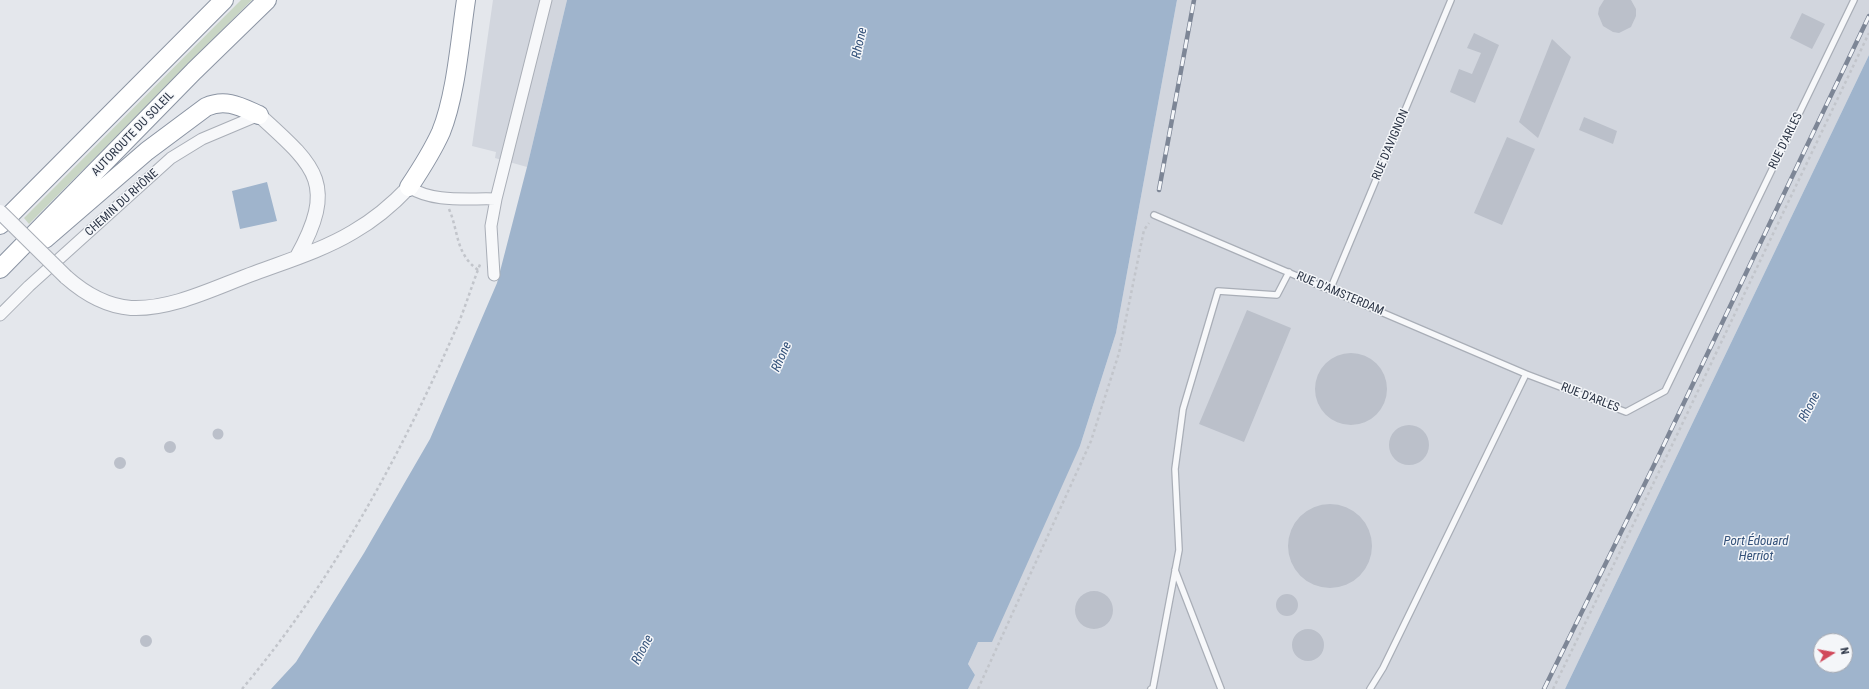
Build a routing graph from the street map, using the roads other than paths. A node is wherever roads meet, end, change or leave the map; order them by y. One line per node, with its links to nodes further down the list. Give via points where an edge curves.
1 (224, 0): 12 (highway)
2 (267, 0): 14 (highway, AUTOROUTE DU SOLEIL)
3 (466, 0): 8 (highway, via 447,112 429,158)
4 (546, 0): 9 (street)
5 (1451, 0): 18 (lane, RUE D'AVIGNON)
6 (1854, 0): 20 (lane, RUE D'ARLES, via 1665,391 1626,412)
7 (259, 115): 13 (street, via 293,146 314,173 318,188 316,215); 17 (highway, via 227,103 212,104 200,111 147,151); 19 (street, CHEMIN DU RHÔNE, via 202,139 172,158)
8 (409, 187): 9 (street, via 418,193 444,198); 13 (street, via 391,206 351,233)
9 (496, 199): 16 (street, via 491,226)
10 (0, 212): 13 (street, bridge, via 66,277 88,294 129,308 157,307 171,303)
11 (1154, 215): 15 (lane, RUE D'AMSTERDAM)
12 (0, 225)
13 (297, 257)
14 (0, 269)
15 (1289, 272): 18 (lane, RUE D'AMSTERDAM); 21 (lane, via 1277,295 1218,291 1183,409 1176,469 1179,550)
16 (494, 275)
17 (0, 278)
18 (1330, 290): 20 (lane, RUE D'AMSTERDAM)
19 (0, 315)
20 (1526, 374): 24 (lane, via 1383,668)
21 (1175, 570): 22 (lane); 23 (lane)
22 (1151, 689)
23 (1221, 689)
24 (1370, 689)

